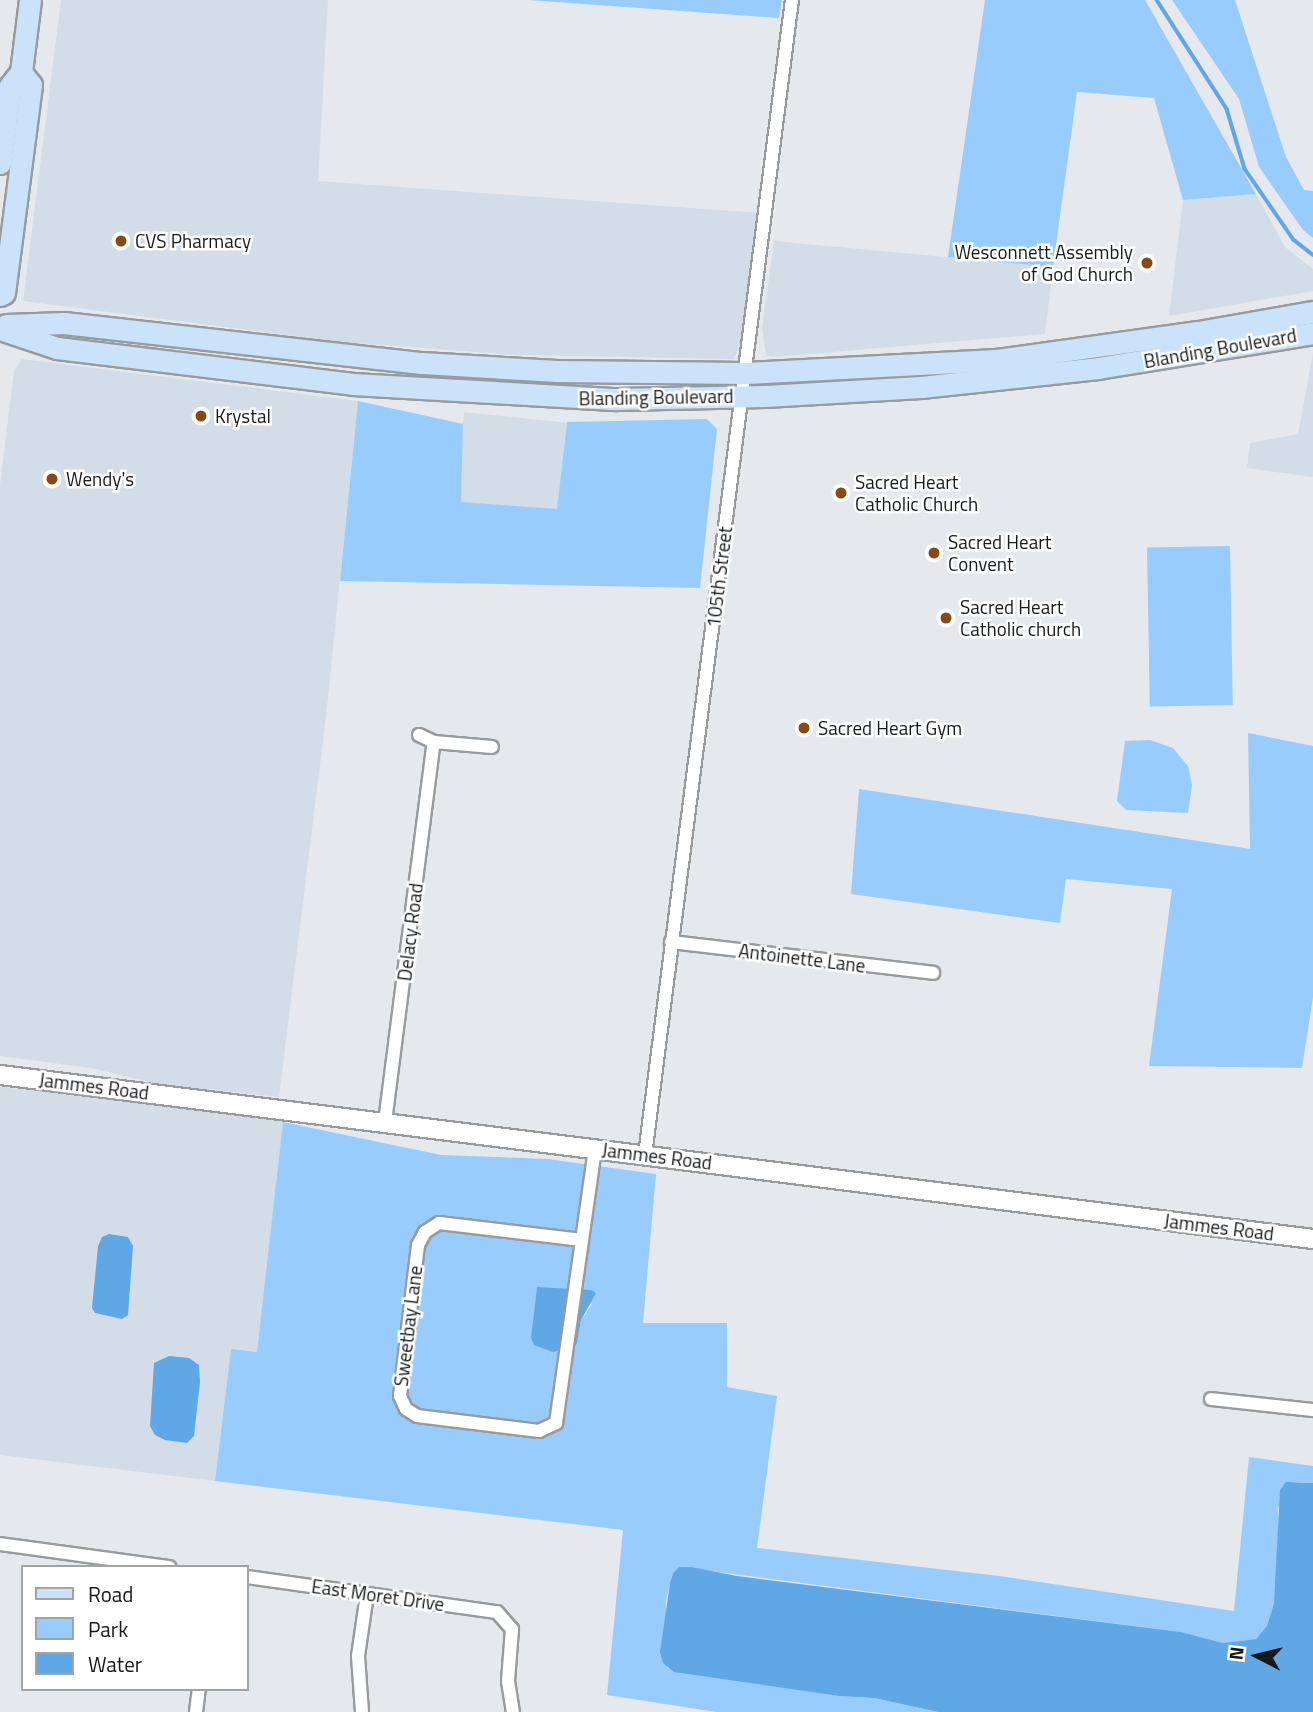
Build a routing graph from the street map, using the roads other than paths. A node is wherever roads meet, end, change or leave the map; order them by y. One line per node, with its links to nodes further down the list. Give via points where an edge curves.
1 (30, 0): 3 (main road)
2 (792, 0): 13 (street, 105th Street)
3 (22, 72): 4 (main road, via 10,86); 5 (main road, via 31,85 4,293)
4 (0, 163)
5 (0, 295)
6 (1313, 312): 9 (main road, Blanding Boulevard)
7 (0, 327): 10 (main road, Blanding Boulevard, via 64,323 310,353); 14 (main road, Blanding Boulevard, via 57,348)
8 (1313, 333): 9 (main road, Blanding Boulevard)
9 (1200, 342): 11 (main road, Blanding Boulevard)
10 (491, 367): 12 (main road, Blanding Boulevard); 14 (main road, via 469,382 406,377)
11 (997, 369): 13 (main road, Blanding Boulevard); 16 (main road, Blanding Boulevard, via 844,392)
12 (557, 371): 13 (main road, Blanding Boulevard); 15 (main road, via 520,377)
13 (746, 373): 16 (street, 105th Street)
14 (384, 386): 15 (main road, Blanding Boulevard)
15 (492, 394): 16 (main road, Blanding Boulevard, via 617,399)
16 (743, 396): 20 (street, 105th Street)
17 (419, 735): 18 (street)
18 (434, 741): 19 (street); 23 (street, Delacy Road)
19 (492, 747)
20 (671, 942): 21 (street, Antoinette Lane); 25 (street, 105th Street)
21 (933, 973)
22 (0, 1074): 23 (street, Jammes Road)
23 (385, 1122): 24 (street, Jammes Road)
24 (595, 1149): 25 (street, Jammes Road); 27 (street, Sweetbay Lane)
25 (645, 1155): 26 (street, Jammes Road)
26 (1313, 1239)
27 (582, 1240): 27 (street, Sweetbay Lane, via 556,1423 539,1431 417,1416 406,1409 400,1396 418,1245 425,1231 439,1223)
28 (1211, 1399): 29 (street)
29 (1313, 1410)
30 (0, 1544): 31 (street)
31 (154, 1565)
32 (248, 1577): 33 (street, East Moret Drive)
33 (367, 1594): 36 (street, via 358,1656); 37 (street, East Moret Drive, via 497,1612 512,1629 508,1681)
34 (199, 1691): 35 (street)
35 (196, 1712)
36 (362, 1712)
37 (513, 1712)

